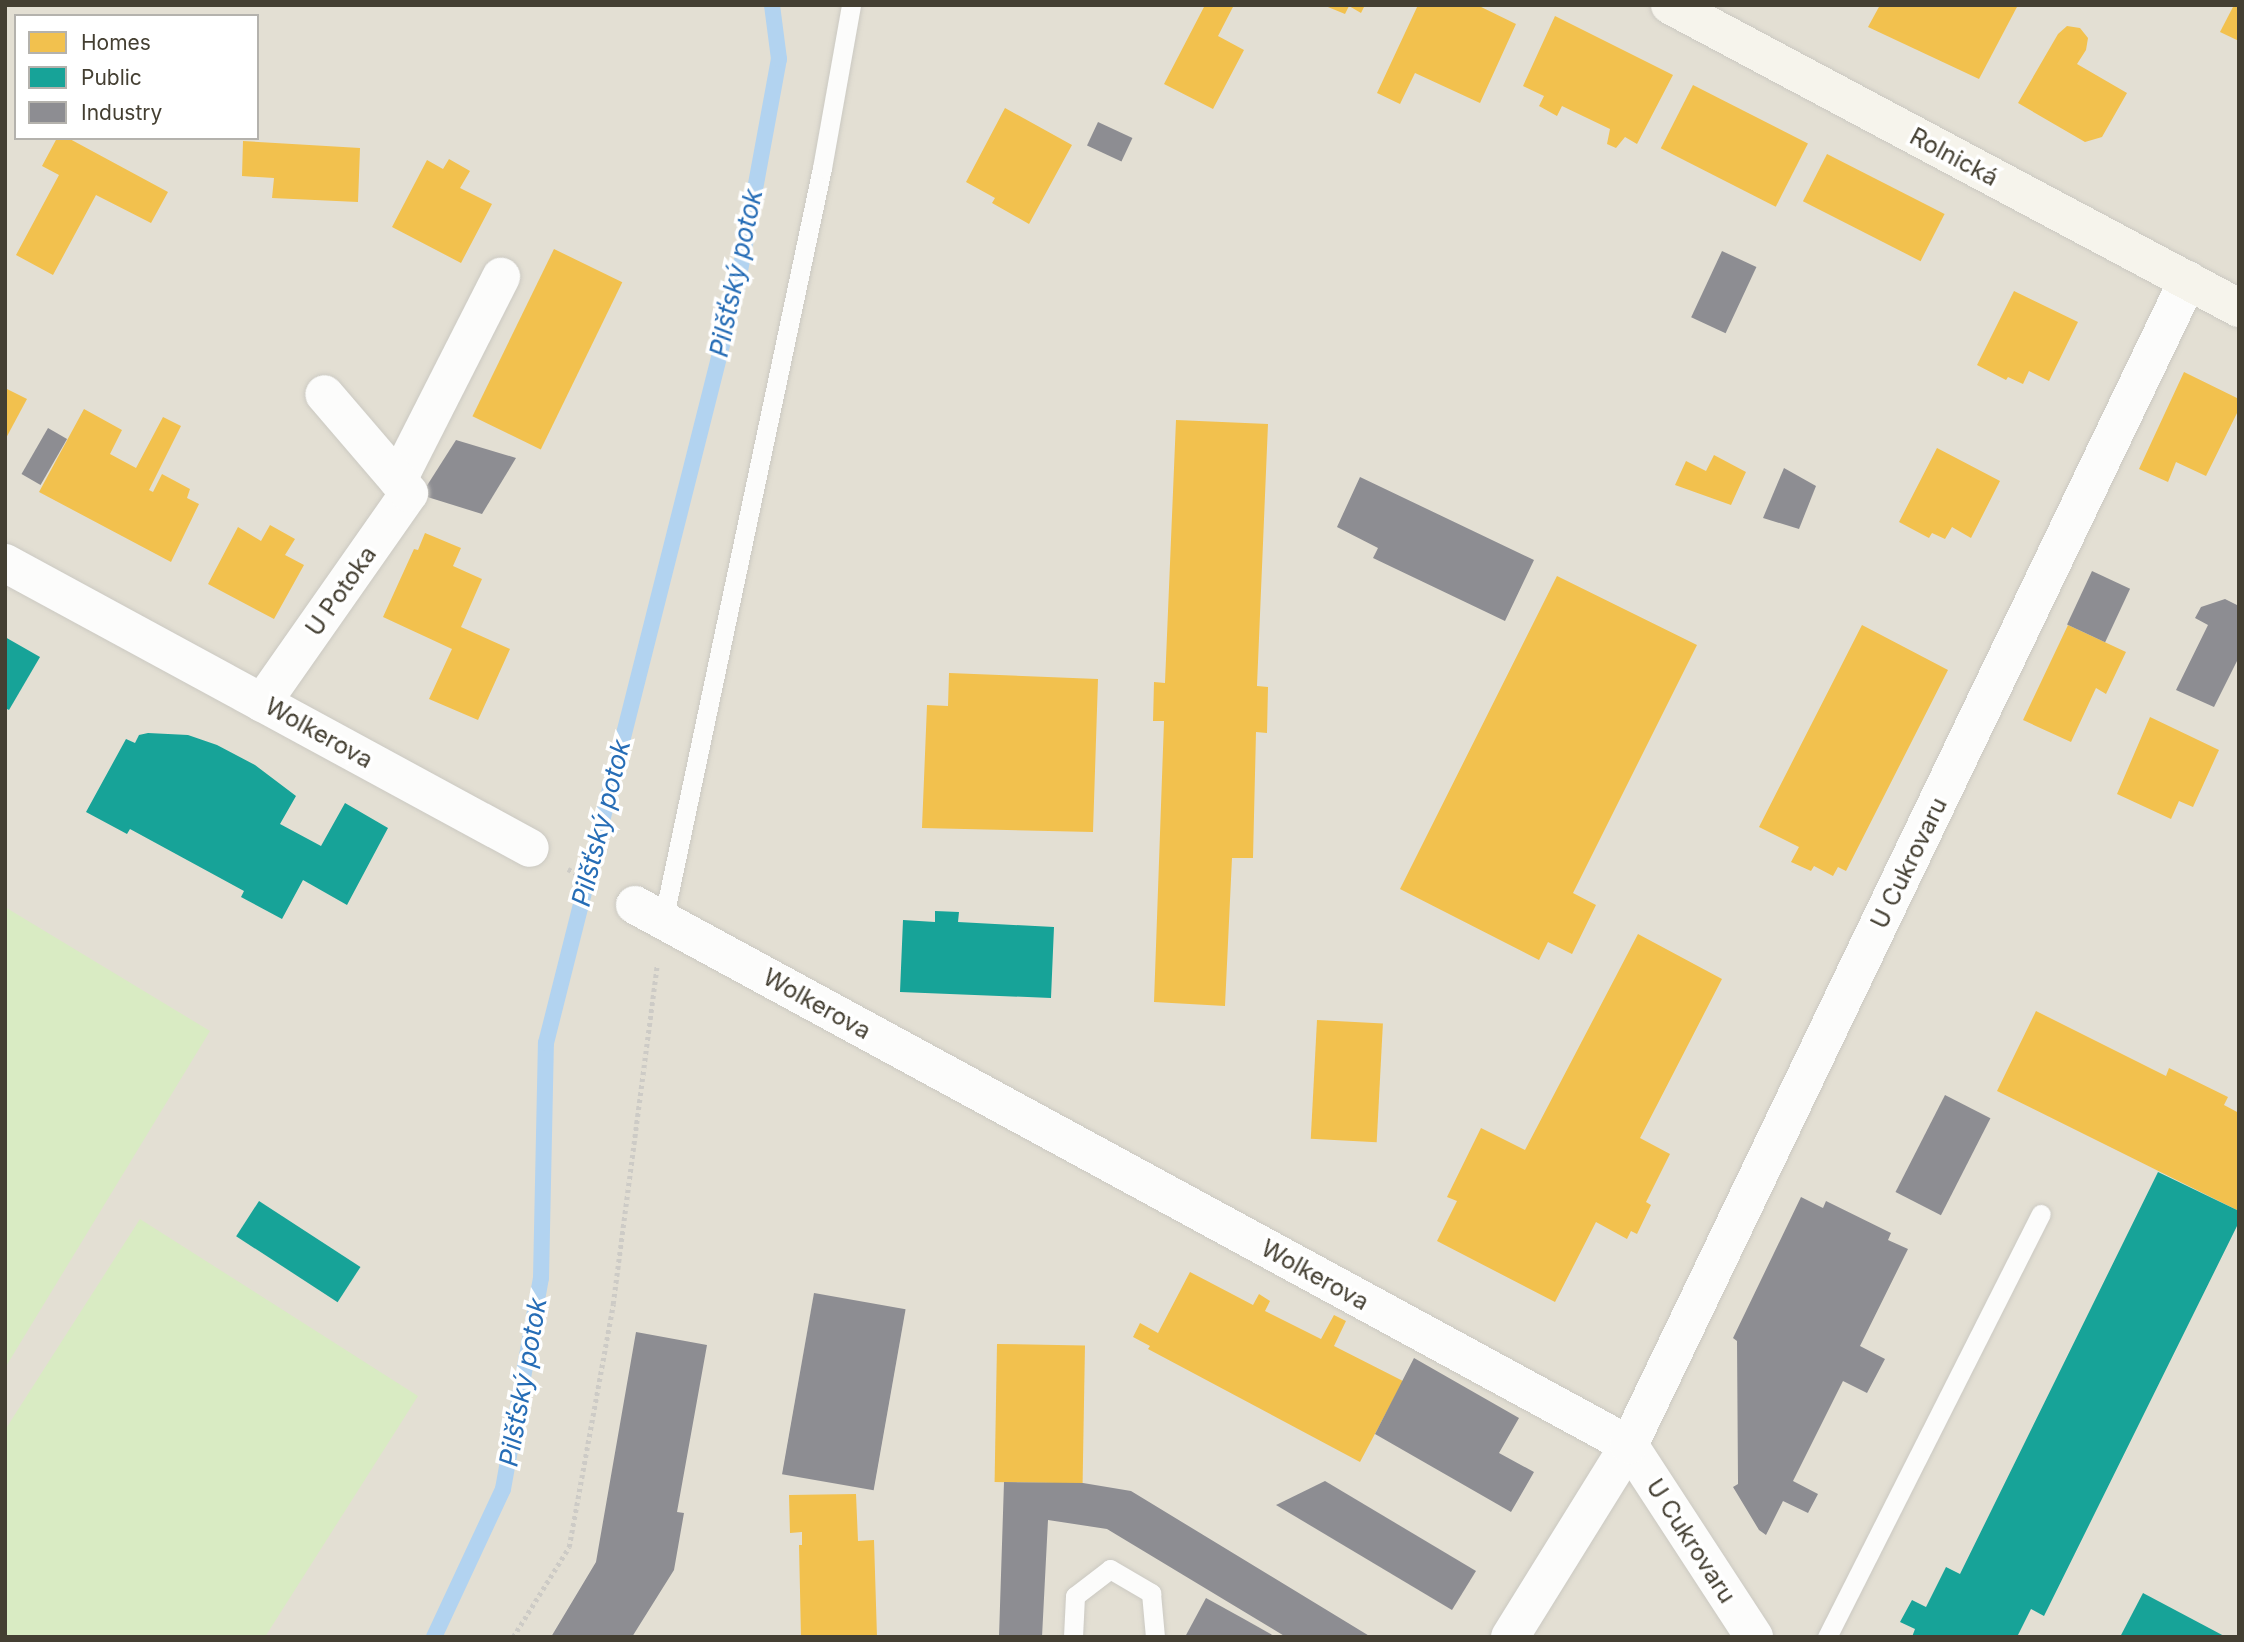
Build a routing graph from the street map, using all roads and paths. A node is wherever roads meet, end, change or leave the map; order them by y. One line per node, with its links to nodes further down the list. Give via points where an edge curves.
1 (852, 5): 11 (lane, via 822,168)
2 (1670, 5): 4 (street, Rolnická)
3 (501, 277): 7 (street, U Potoka)
4 (2188, 280): 5 (street, Rolnická); 13 (street, U Cukrovaru)
5 (2239, 308)
6 (324, 394): 7 (street)
7 (398, 481): 9 (street, U Potoka, via 409,493)
8 (5, 563): 9 (street, Wolkerova)
9 (262, 703): 10 (street, Wolkerova)
10 (530, 848): 11 (path)
11 (649, 913): 13 (street, Wolkerova); 14 (path, via 613,1304 569,1547)
12 (2041, 1214): 19 (lane)
13 (1629, 1446): 17 (street, U Cukrovaru); 18 (street, U Cukrovaru)
14 (513, 1637)
15 (1073, 1637): 16 (lane, via 1075,1596 1110,1569 1151,1593)
16 (1155, 1637)
17 (1510, 1637)
18 (1754, 1637)
19 (1827, 1637)

